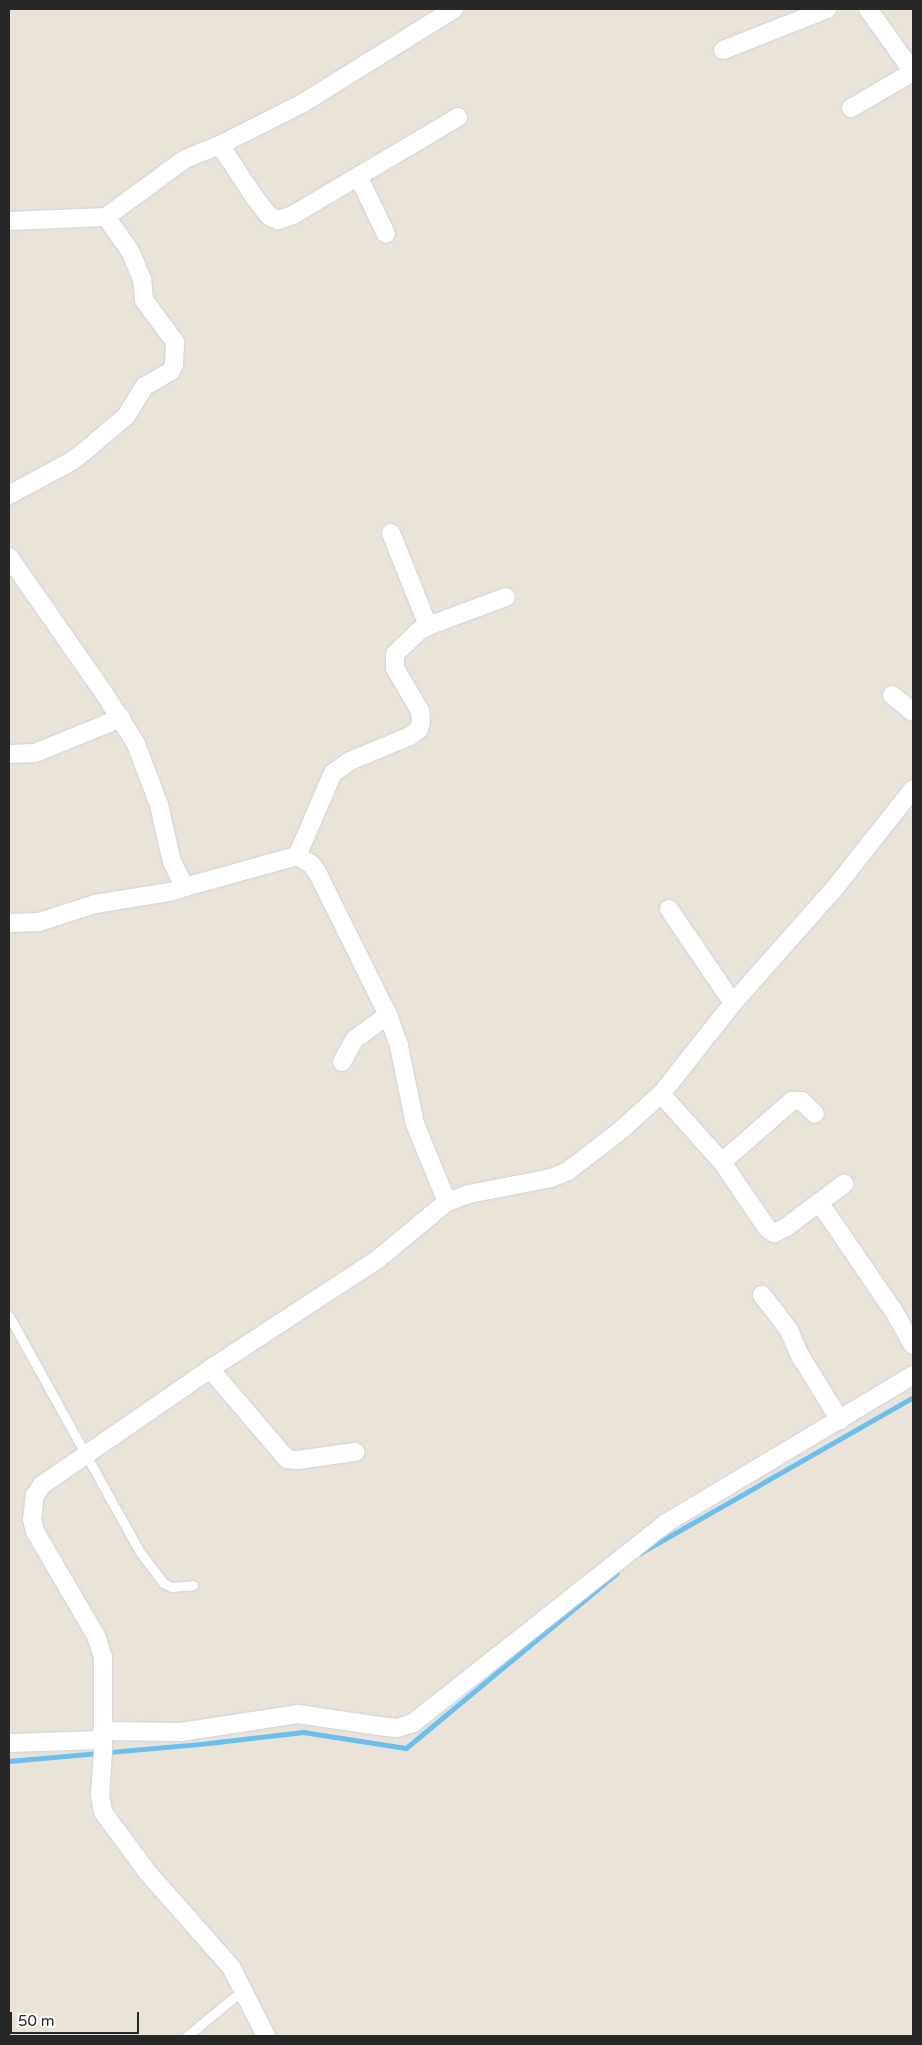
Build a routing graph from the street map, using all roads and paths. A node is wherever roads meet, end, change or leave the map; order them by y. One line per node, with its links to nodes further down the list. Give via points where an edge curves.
1 (454, 9): 7 (street, via 303,103)
2 (827, 9): 4 (street)
3 (868, 9): 5 (street, via 913,72)
4 (724, 50)
5 (851, 108)
6 (458, 117): 8 (street)
7 (220, 145): 8 (street, via 269,216 278,220 293,215); 9 (street, via 185,159)
8 (358, 176): 11 (street)
9 (106, 218): 10 (street); 12 (street, via 130,251 142,279 144,300 175,342 174,364 171,371 144,386 126,416 85,451)
10 (9, 220)
11 (386, 234)
12 (9, 495)
13 (390, 533): 16 (street)
14 (9, 557): 19 (street)
15 (506, 597): 16 (street)
16 (428, 626): 22 (street, via 401,647 394,660 395,668 420,711 419,729 410,736 350,761 333,773)
17 (892, 695): 18 (street)
18 (913, 712)
19 (121, 718): 20 (street, via 35,753); 23 (street, via 136,744 160,805 172,862)
20 (9, 754)
21 (913, 789): 26 (street, via 834,889)
22 (297, 856): 23 (street); 27 (street, via 317,872)
23 (184, 887): 25 (street, via 95,904 39,922)
24 (669, 909): 26 (street)
25 (9, 924)
26 (733, 1003): 29 (street)
27 (388, 1015): 28 (street, via 356,1039); 33 (street, via 399,1046 415,1124)
28 (342, 1062)
29 (661, 1094): 31 (street); 33 (street, via 568,1171 551,1178 469,1194)
30 (814, 1114): 31 (street, via 802,1101 792,1101)
31 (722, 1162): 34 (street, via 767,1228 774,1233)
32 (844, 1184): 34 (street)
33 (447, 1202): 38 (street, via 378,1260)
34 (819, 1202): 37 (street, via 893,1310)
35 (762, 1295): 40 (street, via 789,1330 799,1354)
36 (9, 1316): 42 (lane)
37 (913, 1345)
38 (210, 1369): 41 (street, via 287,1459); 42 (street)
39 (913, 1375): 40 (street)
40 (840, 1420): 44 (street, via 666,1523 413,1724 386,1728 298,1714 182,1732)
41 (355, 1452)
42 (86, 1456): 43 (lane, via 154,1573 172,1587); 44 (street, via 42,1485 32,1503 32,1519 49,1558 100,1645 104,1667)
43 (194, 1585)
44 (102, 1736): 45 (street); 46 (street, via 100,1795 104,1812 148,1873 223,1955)
45 (9, 1743)
46 (244, 1989): 47 (lane); 48 (street)
47 (187, 2036)
48 (266, 2036)

